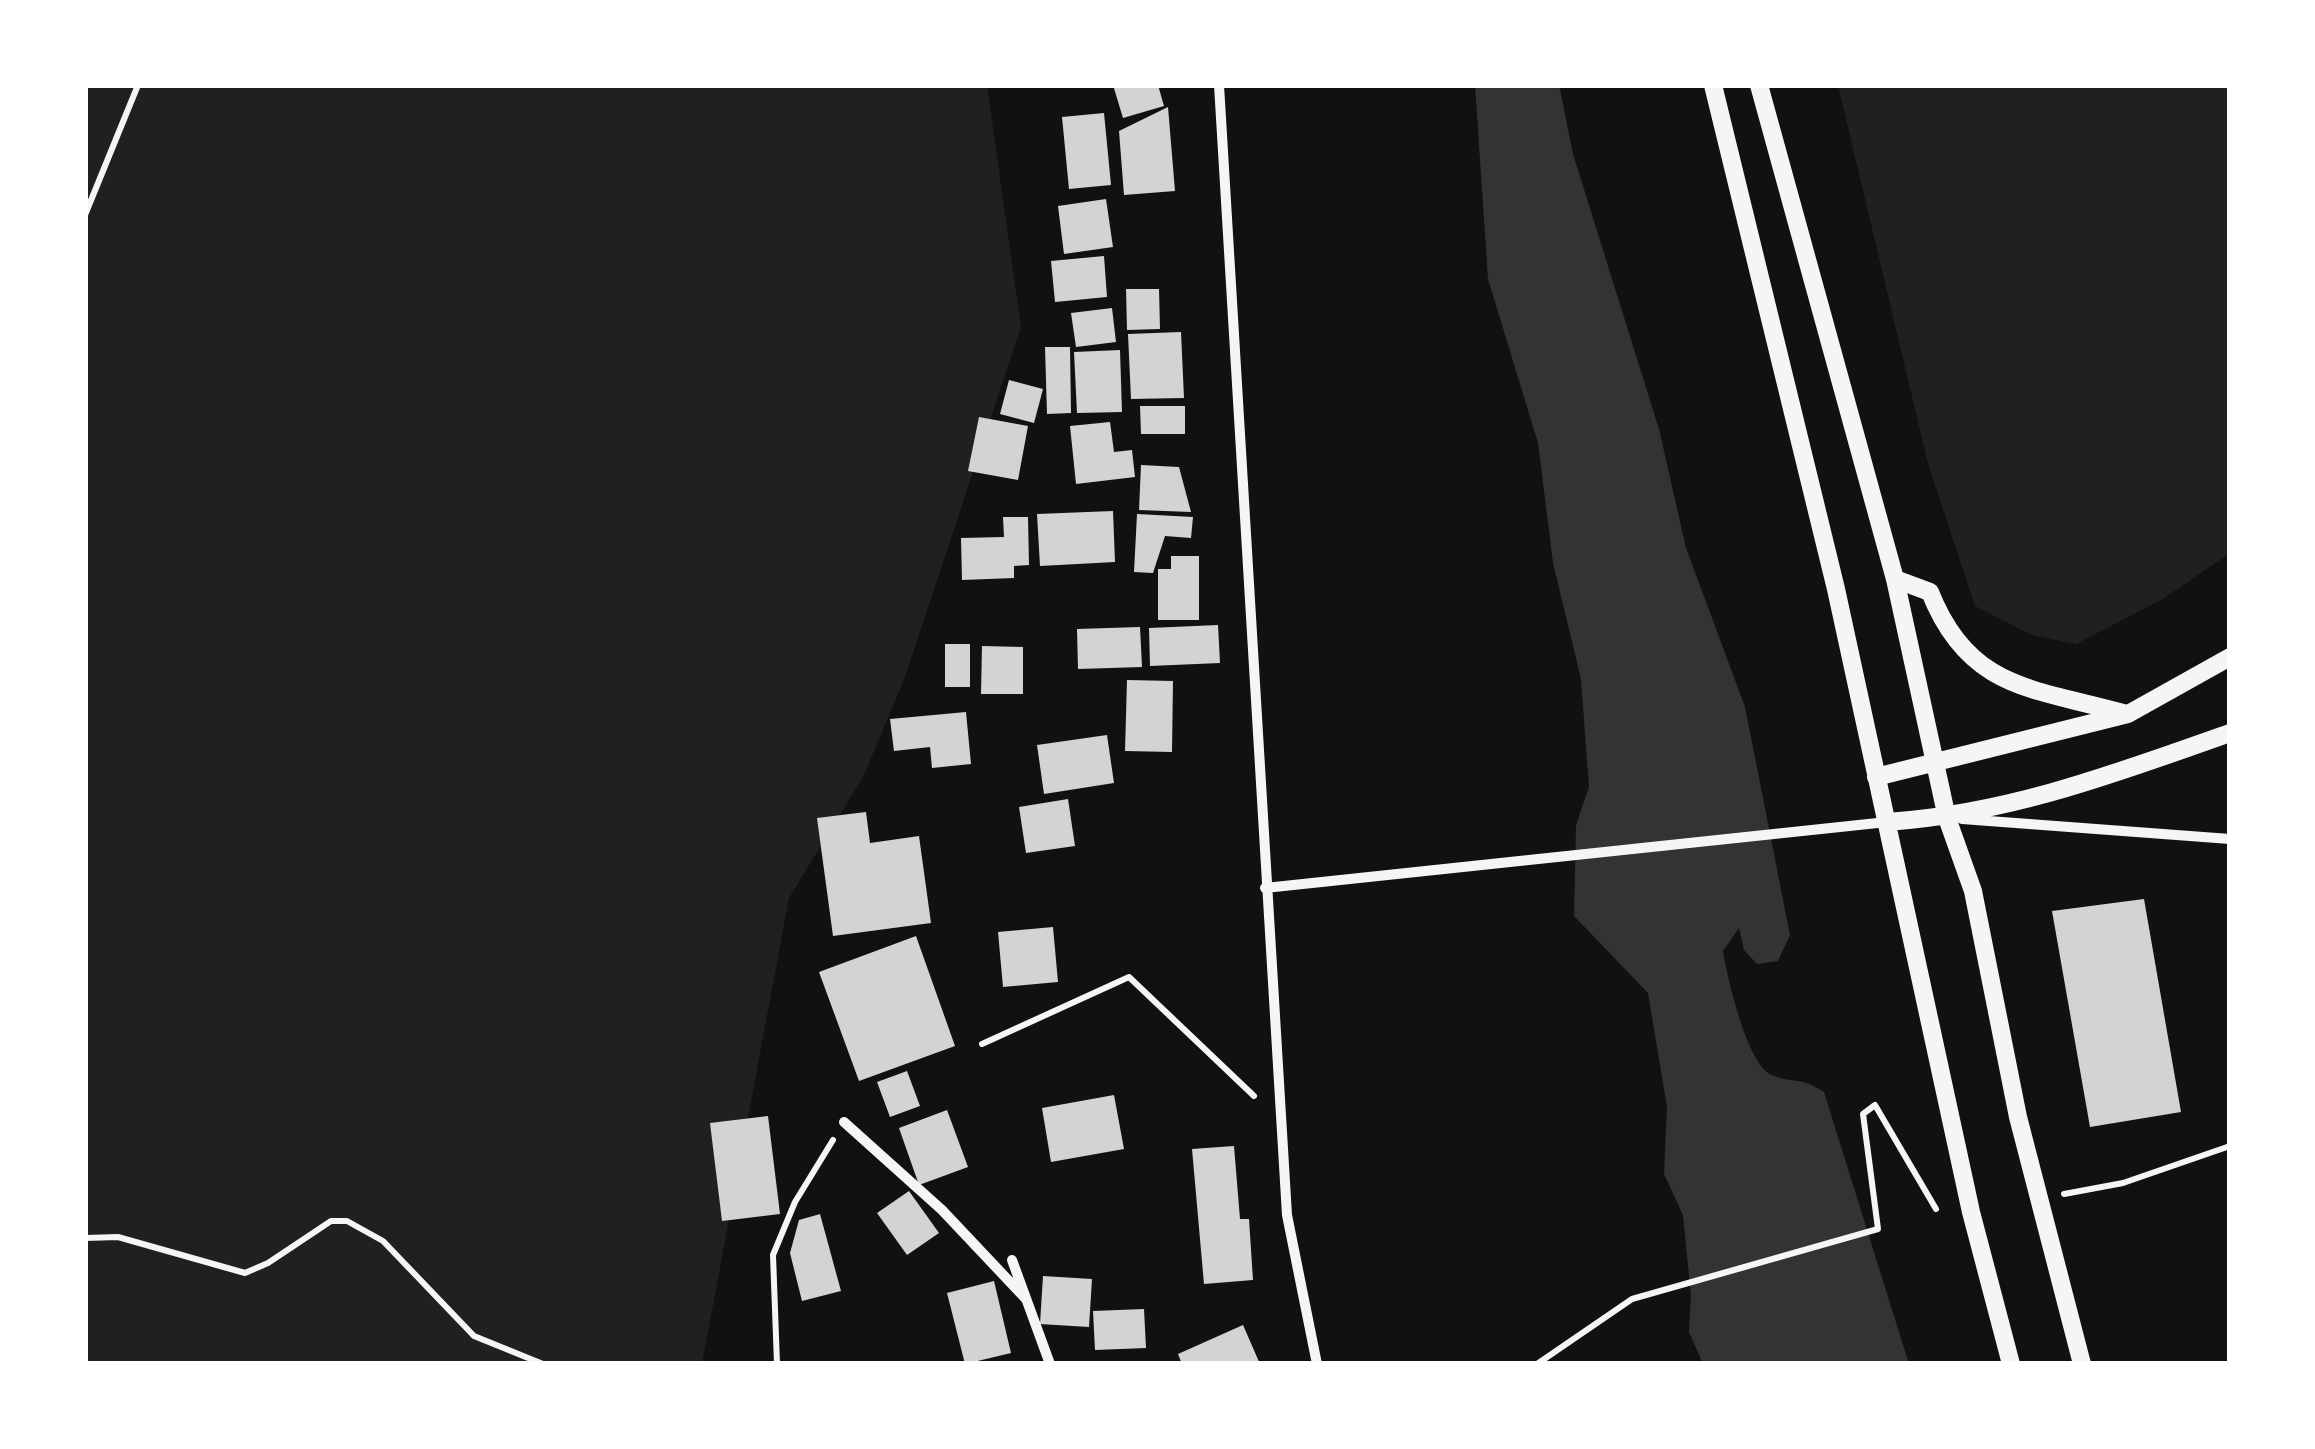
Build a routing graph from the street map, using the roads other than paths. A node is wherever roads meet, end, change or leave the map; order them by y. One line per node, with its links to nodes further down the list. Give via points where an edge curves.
1 (1219, 85): 13 (street)
2 (1713, 85): 9 (street)
3 (1760, 85): 4 (street)
4 (1895, 579): 6 (street, via 1930,592 1946,631 1992,673); 8 (street)
5 (2230, 657): 6 (street)
6 (2128, 714): 8 (street)
7 (2230, 733): 10 (street, via 2069,790)
8 (1934, 766): 9 (street); 10 (street)
9 (1876, 777): 11 (street)
10 (1947, 818): 11 (street); 12 (street); 20 (street, via 1973,891 2037,1199)
11 (1887, 822): 13 (street); 19 (street, via 1971,1212)
12 (2230, 839)
13 (1265, 888): 18 (street, via 1287,1215)
14 (844, 1122): 16 (street, via 942,1210)
15 (1012, 1260): 16 (street)
16 (1026, 1299): 17 (street)
17 (1050, 1364)
18 (1318, 1364)
19 (2011, 1364)
20 (2082, 1364)

